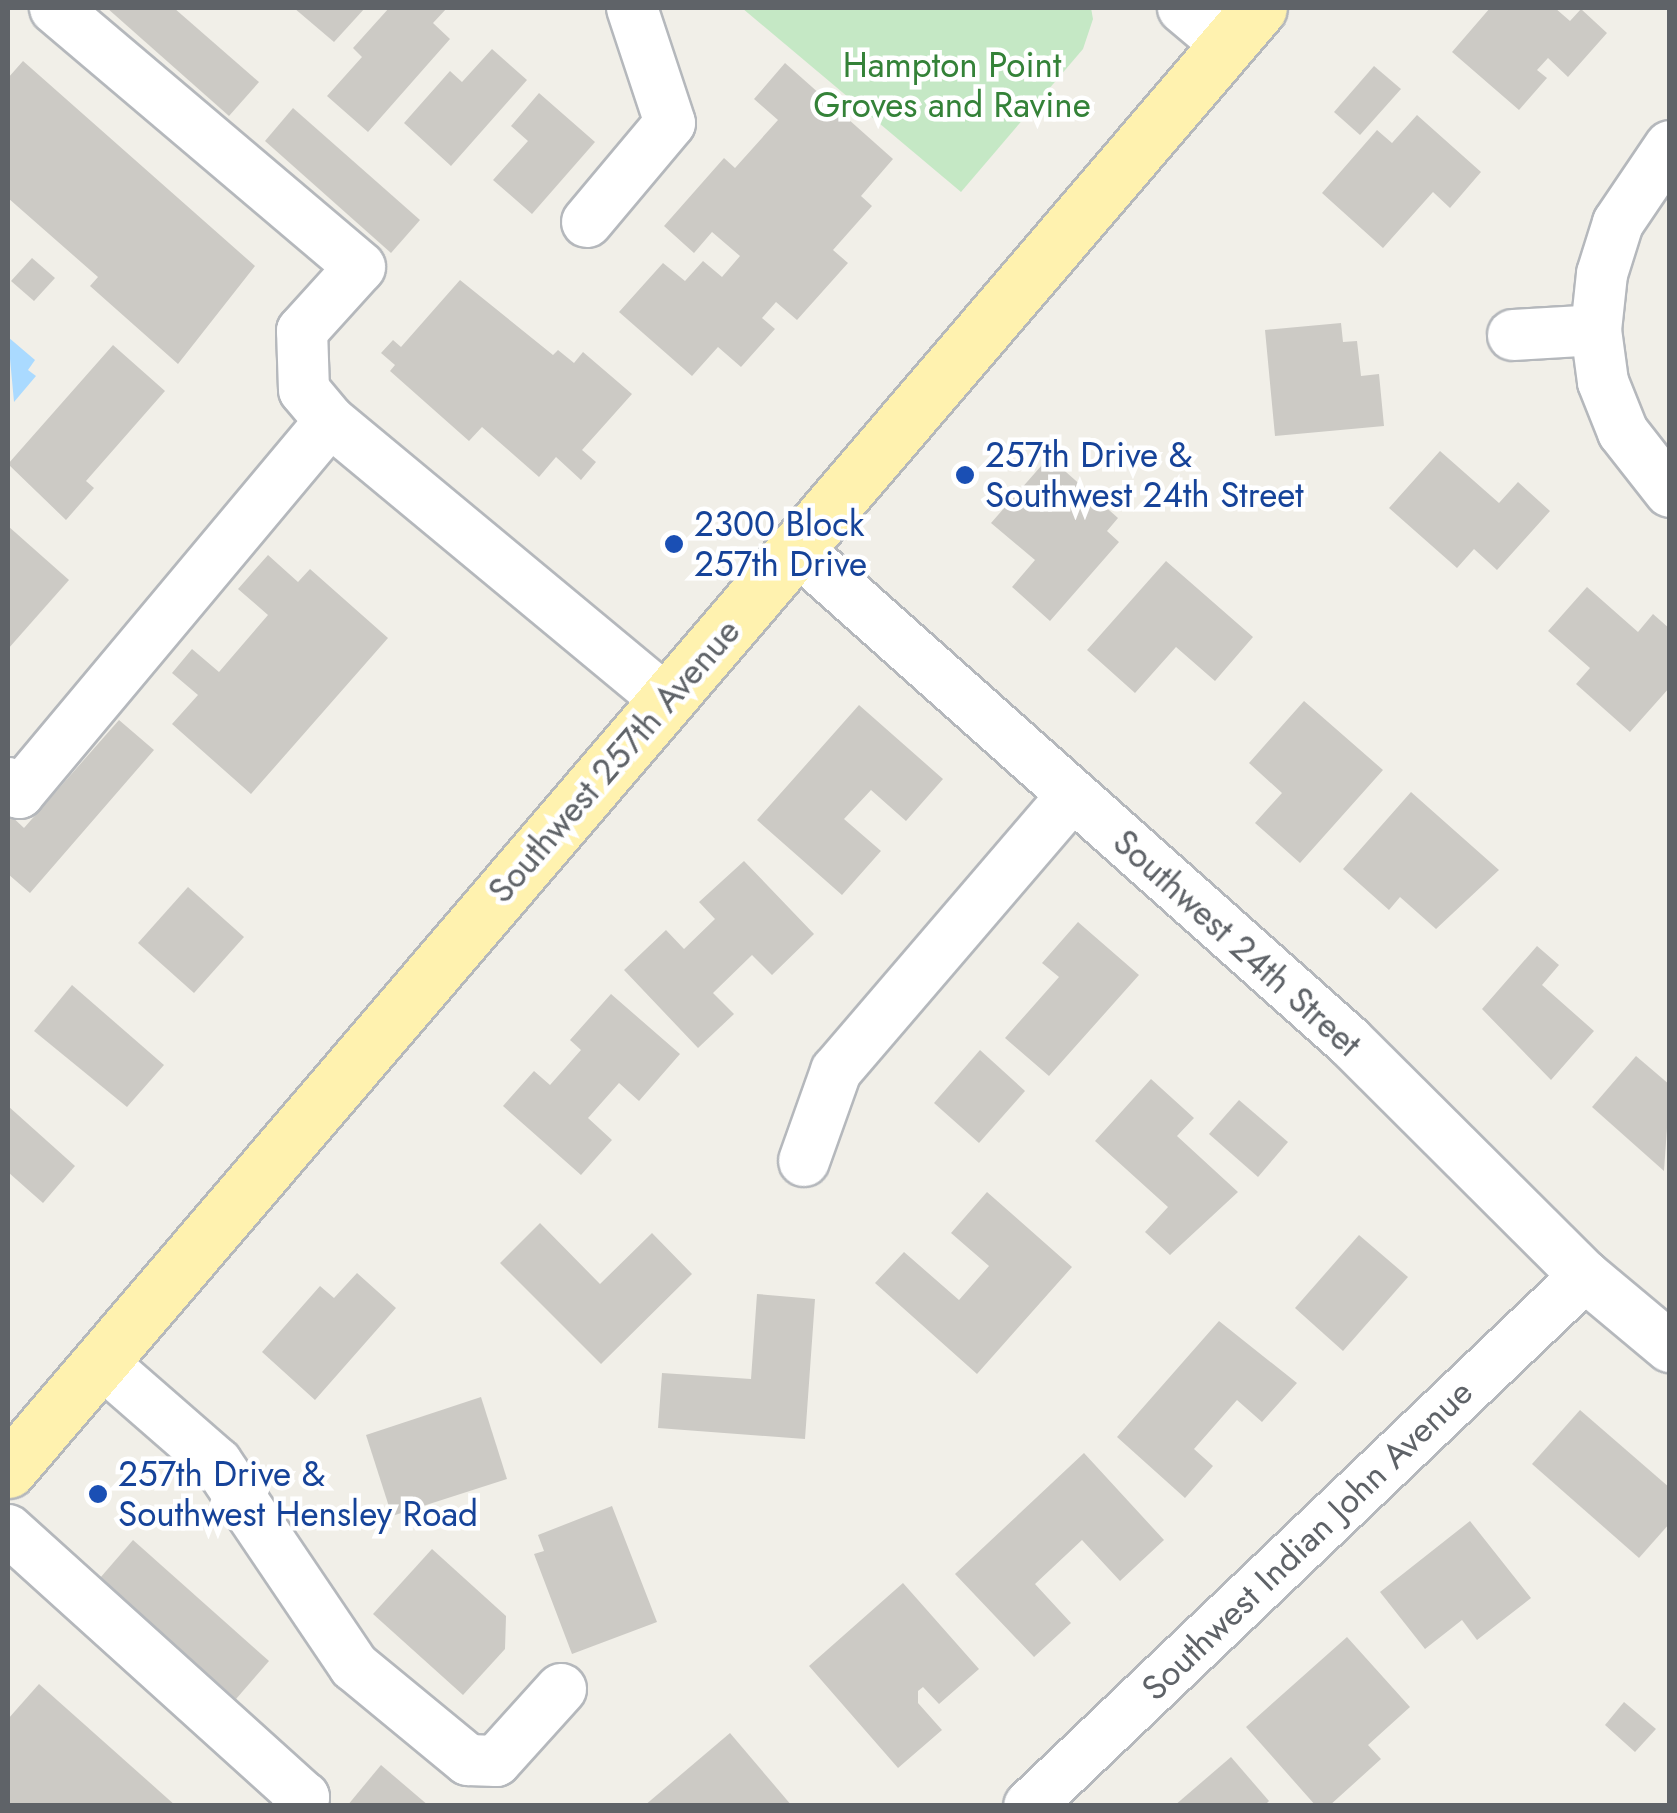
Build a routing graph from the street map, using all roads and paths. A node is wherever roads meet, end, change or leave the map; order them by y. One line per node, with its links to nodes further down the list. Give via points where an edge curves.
1 (55, 8): 9 (street, via 360,267 302,331 304,390)
2 (632, 8): 6 (street, via 670,123)
3 (1183, 8): 4 (street)
4 (1243, 26): 11 (main road, Southwest 257th Avenue)
5 (1670, 146): 7 (street, via 1618,223 1602,274)
6 (587, 222)
7 (1596, 330): 8 (street); 10 (street, via 1603,382 1622,432)
8 (1513, 335)
9 (330, 421): 12 (street); 13 (street, via 19,793)
10 (1670, 492)
11 (796, 548): 12 (main road, Southwest 257th Avenue); 14 (street, Southwest 24th Street)
12 (666, 700): 18 (main road, Southwest 257th Avenue)
13 (8, 782)
14 (1072, 796): 15 (street, via 836,1070); 16 (street, Southwest 24th Street, via 1349,1042)
15 (804, 1161)
16 (1585, 1276): 17 (street, Southwest 24th Street); 23 (street, Southwest Indian John Avenue)
17 (1670, 1347)
18 (100, 1361): 19 (main road, Southwest 257th Avenue); 21 (street, via 217,1463 354,1666 468,1760 496,1761)
19 (8, 1470)
20 (8, 1530): 22 (street, via 304,1798)
21 (561, 1689)
22 (297, 1806)
23 (1029, 1806)

